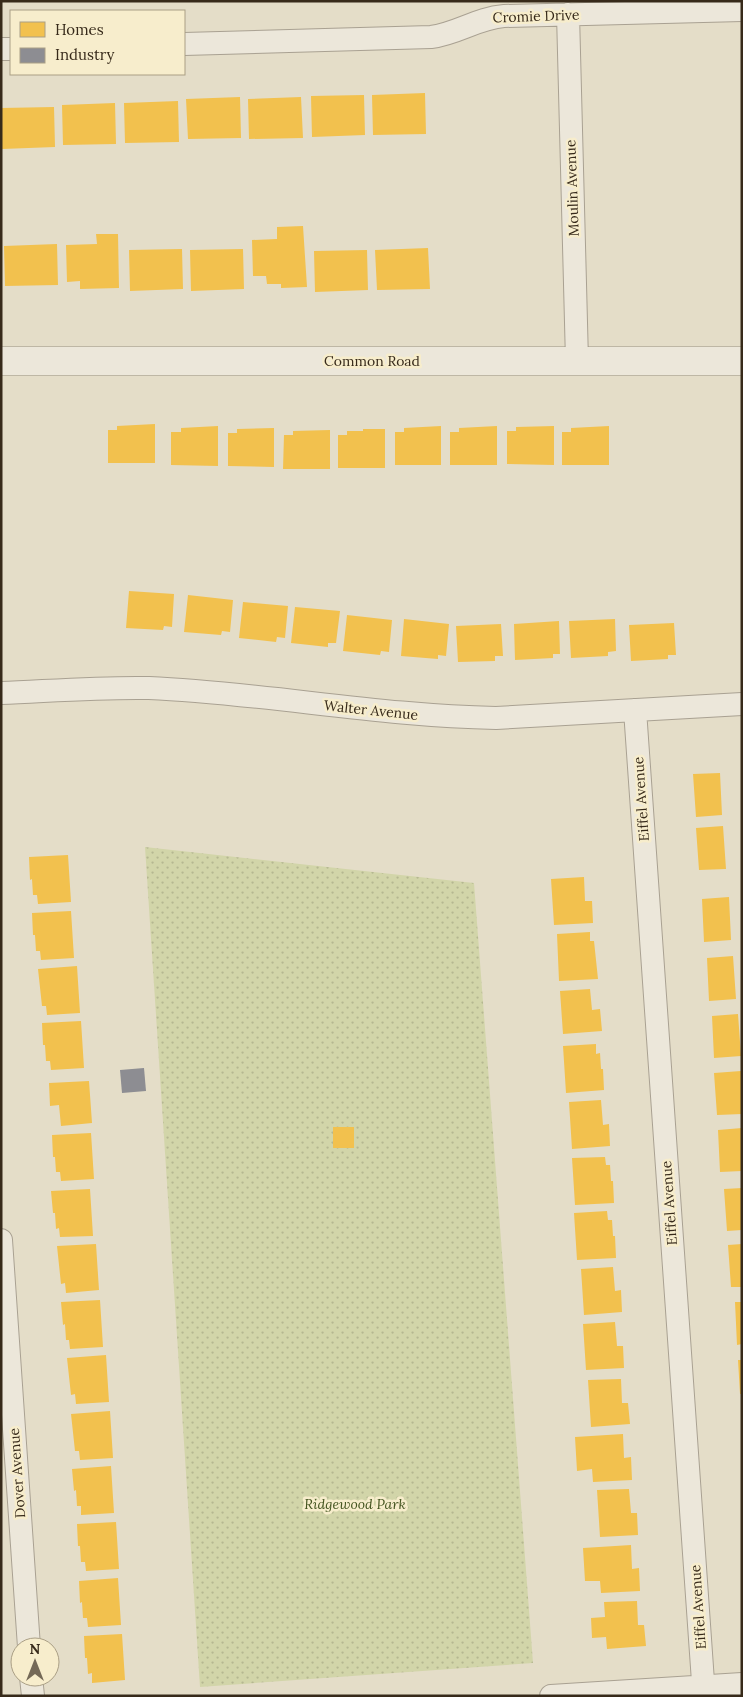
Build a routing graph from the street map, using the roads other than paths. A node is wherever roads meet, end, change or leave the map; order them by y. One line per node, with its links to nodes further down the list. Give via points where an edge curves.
1 (742, 10): 2 (street, Cromie Drive)
2 (568, 14): 3 (street, Cromie Drive, via 494,16 431,37); 5 (street, Moulin Avenue)
3 (185, 44)
4 (1, 361): 5 (street, Common Road)
5 (577, 361): 6 (street, Common Road)
6 (742, 361)
7 (1, 693): 9 (street, Walter Avenue, via 148,688 466,718)
8 (742, 704): 9 (street, Walter Avenue)
9 (635, 710): 13 (street, Eiffel Avenue)
10 (1, 1240): 11 (street, Dover Avenue)
11 (28, 1637)
12 (742, 1684): 13 (street)
13 (703, 1691): 14 (street)
14 (551, 1696)

